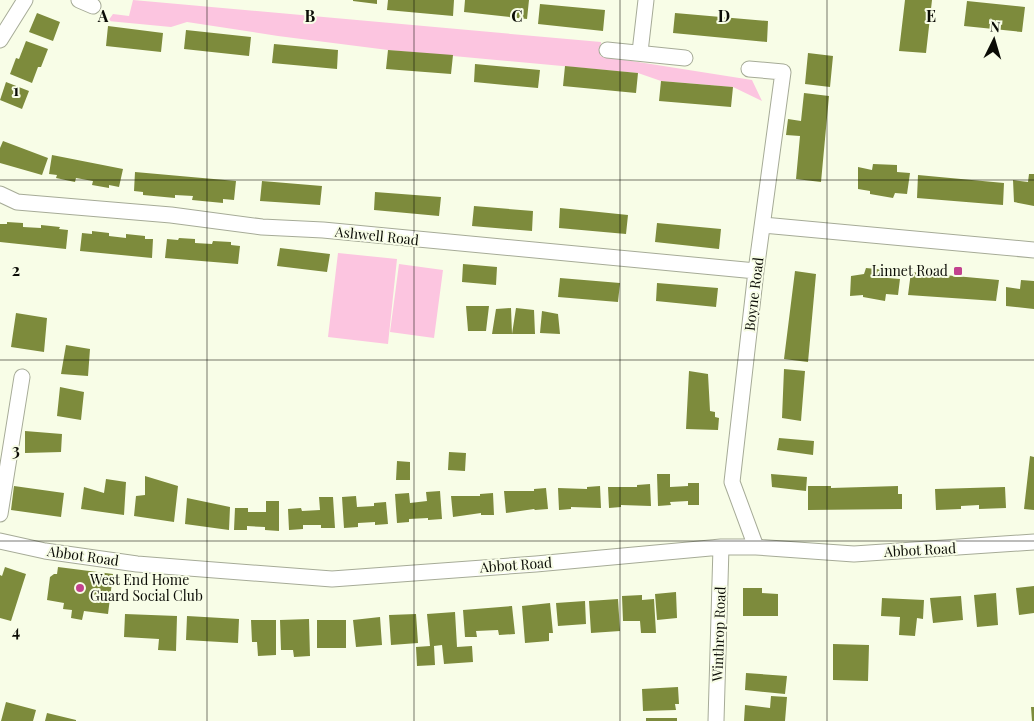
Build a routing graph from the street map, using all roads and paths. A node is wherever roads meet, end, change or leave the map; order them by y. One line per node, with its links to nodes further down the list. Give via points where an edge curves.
1 (25, 0): 3 (street)
2 (646, 0): 5 (street)
3 (0, 40)
4 (607, 50): 5 (street)
5 (640, 52): 6 (street)
6 (685, 58)
7 (749, 69): 9 (street, Boyne Road, via 783,72)
8 (0, 194): 11 (street, Ashwell Road, via 17,202)
9 (763, 225): 10 (street); 11 (street, Boyne Road)
10 (1034, 250)
11 (756, 272): 17 (street, Boyne Road, via 732,482)
12 (22, 377): 13 (street)
13 (0, 514)
14 (0, 542): 16 (street, Abbot Road, via 137,564 332,579)
15 (1034, 542): 17 (street, Abbot Road, via 854,554)
16 (721, 547): 17 (street, Abbot Road); 18 (street, Winthrop Road)
17 (756, 547)
18 (716, 721)

